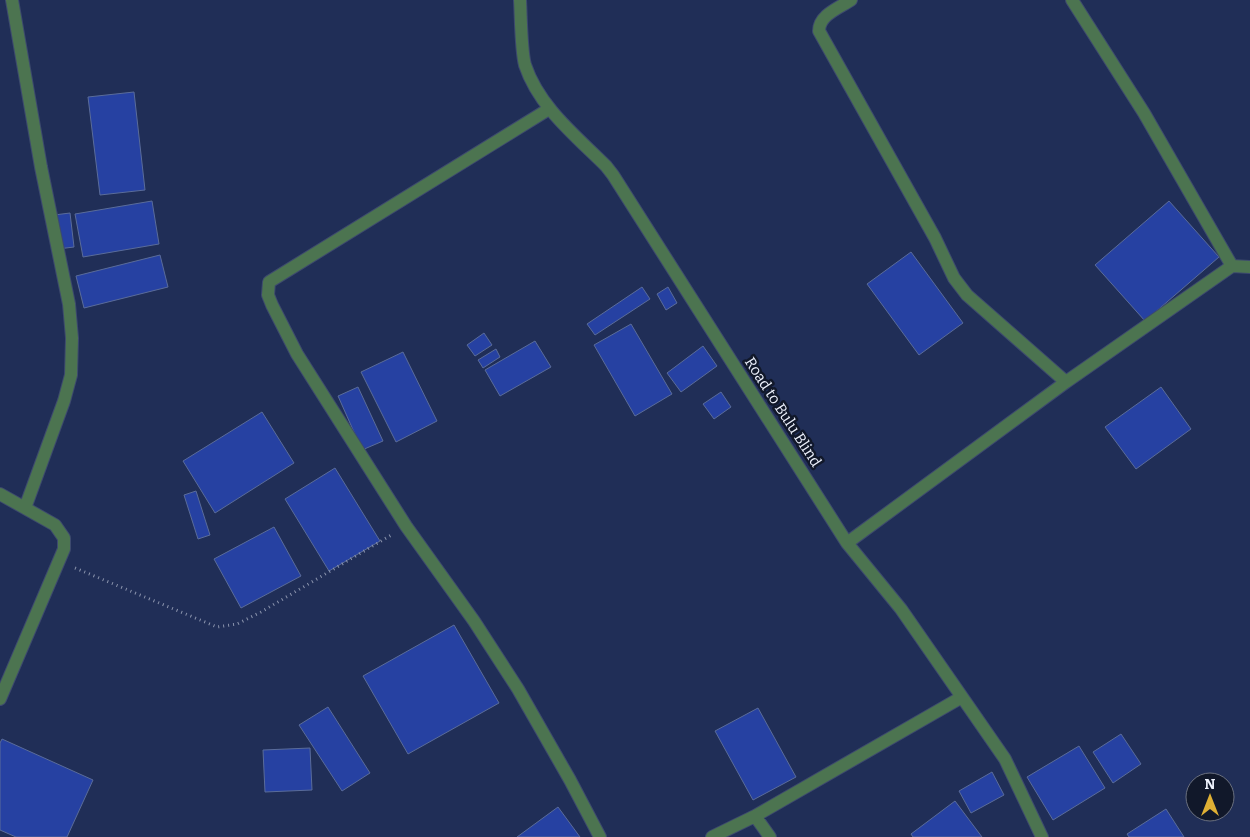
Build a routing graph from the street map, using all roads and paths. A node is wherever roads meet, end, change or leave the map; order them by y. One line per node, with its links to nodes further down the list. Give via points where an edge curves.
1 (12, 0): 10 (street, via 69,304 72,338 71,375 64,401)
2 (520, 0): 5 (street, Road to Bulu Blind, via 525,63)
3 (851, 0): 8 (street, via 823,18 819,30 954,278 967,295)
4 (1072, 0): 6 (street, via 1144,113)
5 (549, 109): 11 (street, via 269,282 268,295 297,354); 12 (street, Road to Bulu Blind, via 613,175)
6 (1232, 266): 7 (street); 8 (street)
7 (1250, 267)
8 (1066, 382): 12 (street)
9 (0, 494): 10 (street)
10 (25, 508): 13 (street, via 55,525 64,538 64,549)
11 (406, 526): 13 (path, via 261,612 237,624 217,627); 17 (street, via 518,689)
12 (847, 543): 14 (street, Road to Bulu Blind, via 902,609)
13 (58, 561): 15 (street)
14 (962, 696): 16 (street); 20 (street, Road to Bulu Blind, via 1005,758)
15 (0, 699)
16 (755, 816): 18 (street); 19 (street)
17 (600, 837)
18 (712, 837)
19 (770, 837)
20 (1042, 837)

